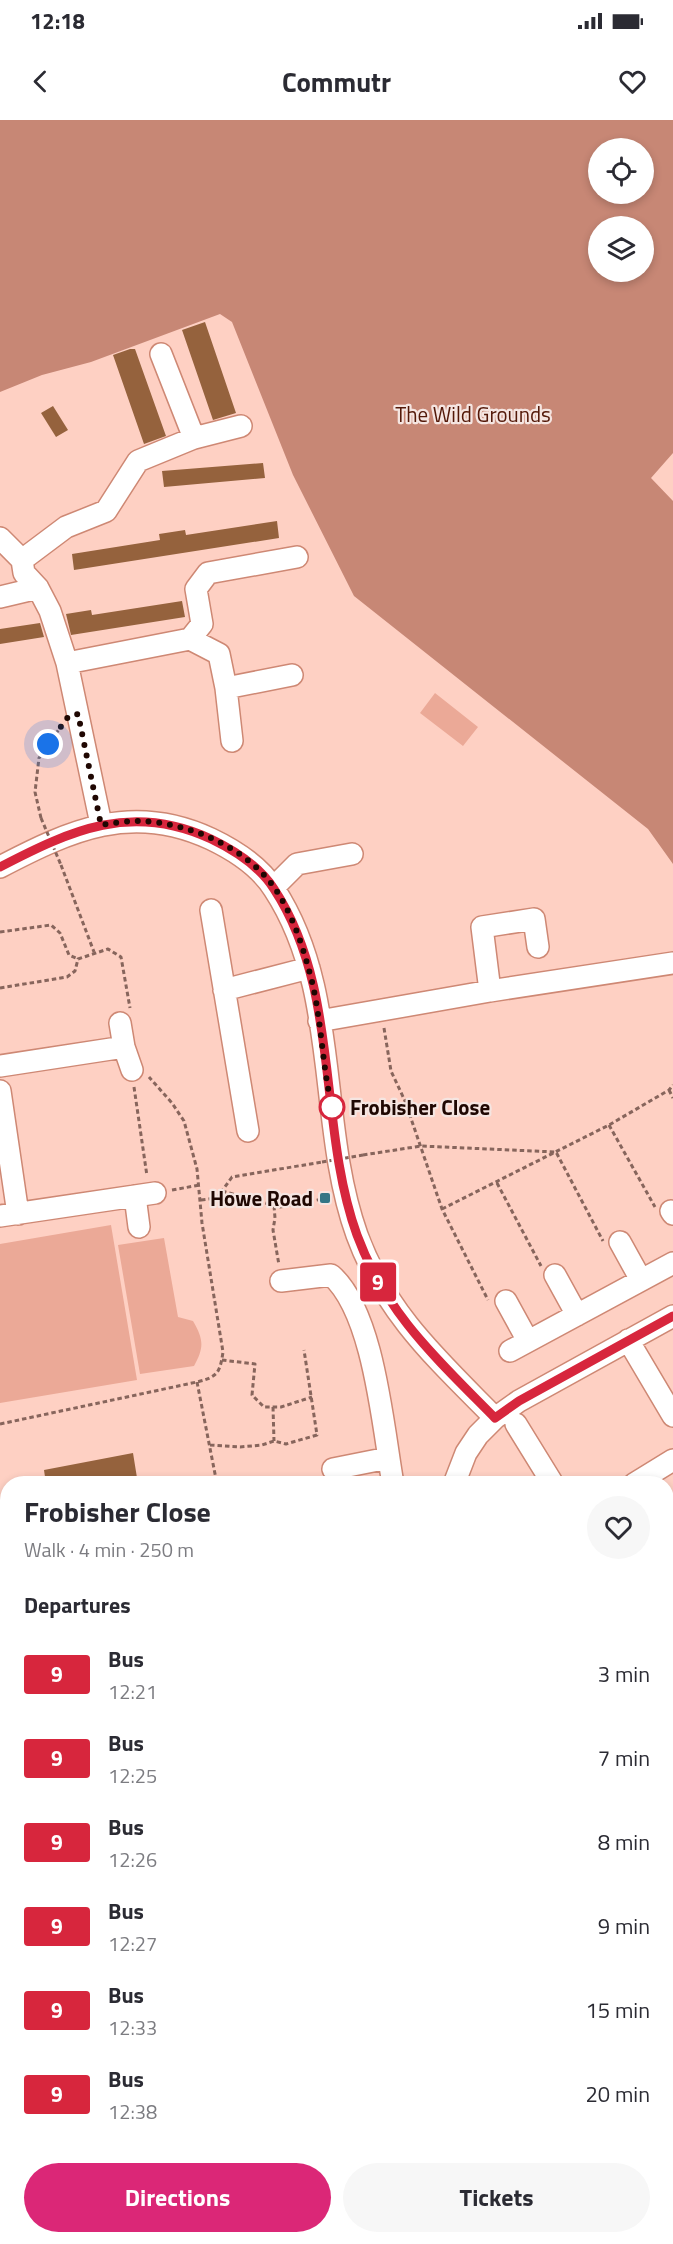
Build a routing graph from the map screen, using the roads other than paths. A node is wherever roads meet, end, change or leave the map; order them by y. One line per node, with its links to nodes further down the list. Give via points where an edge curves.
1 (161, 354): 3 (street)
2 (241, 426): 3 (street)
3 (194, 438): 5 (street, via 138,461 106,511 66,526)
4 (0, 538): 5 (street)
5 (27, 556): 7 (street, via 24,573)
6 (297, 557): 9 (street, via 208,573 196,590 202,624)
7 (38, 588): 8 (street); 10 (street)
8 (0, 597)
9 (190, 639): 10 (street); 12 (street, via 219,654)
10 (67, 663): 14 (street)
11 (292, 675): 12 (street)
12 (226, 688): 13 (street)
13 (232, 741)
14 (101, 825): 16 (street, via 75,831); 17 (street, via 138,821 196,832 252,864)
15 (352, 854): 17 (street, via 297,864)
16 (0, 867)
17 (274, 887): 21 (street)
18 (211, 910): 22 (street)
19 (538, 947): 23 (street, via 534,919 482,927)
20 (673, 963): 23 (street)
21 (309, 968): 22 (street); 24 (street)
22 (224, 990): 30 (street)
23 (490, 991): 24 (street)
24 (319, 1021): 45 (street, via 345,1195 368,1263 415,1336)
25 (120, 1023): 26 (street)
26 (124, 1047): 27 (street); 28 (street)
27 (0, 1066)
28 (132, 1073)
29 (0, 1091): 33 (street)
30 (248, 1131)
31 (155, 1193): 32 (street)
32 (135, 1196): 33 (street); 34 (street)
33 (9, 1215)
34 (139, 1227)
35 (620, 1242): 38 (street)
36 (673, 1263): 38 (street)
37 (555, 1275): 41 (street)
38 (641, 1280): 41 (street)
39 (281, 1281): 47 (street, via 332,1275 348,1294 369,1345)
40 (506, 1301): 41 (street, via 519,1346)
41 (577, 1315)
42 (673, 1316): 43 (street)
43 (628, 1340): 44 (street); 45 (street)
44 (673, 1416)
45 (495, 1418): 51 (street, via 466,1453)
46 (516, 1424): 52 (street)
47 (388, 1458): 49 (street); 50 (street)
48 (673, 1460): 53 (street)
49 (333, 1469)
50 (391, 1476)
51 (457, 1476)
52 (549, 1476)
53 (647, 1476)

